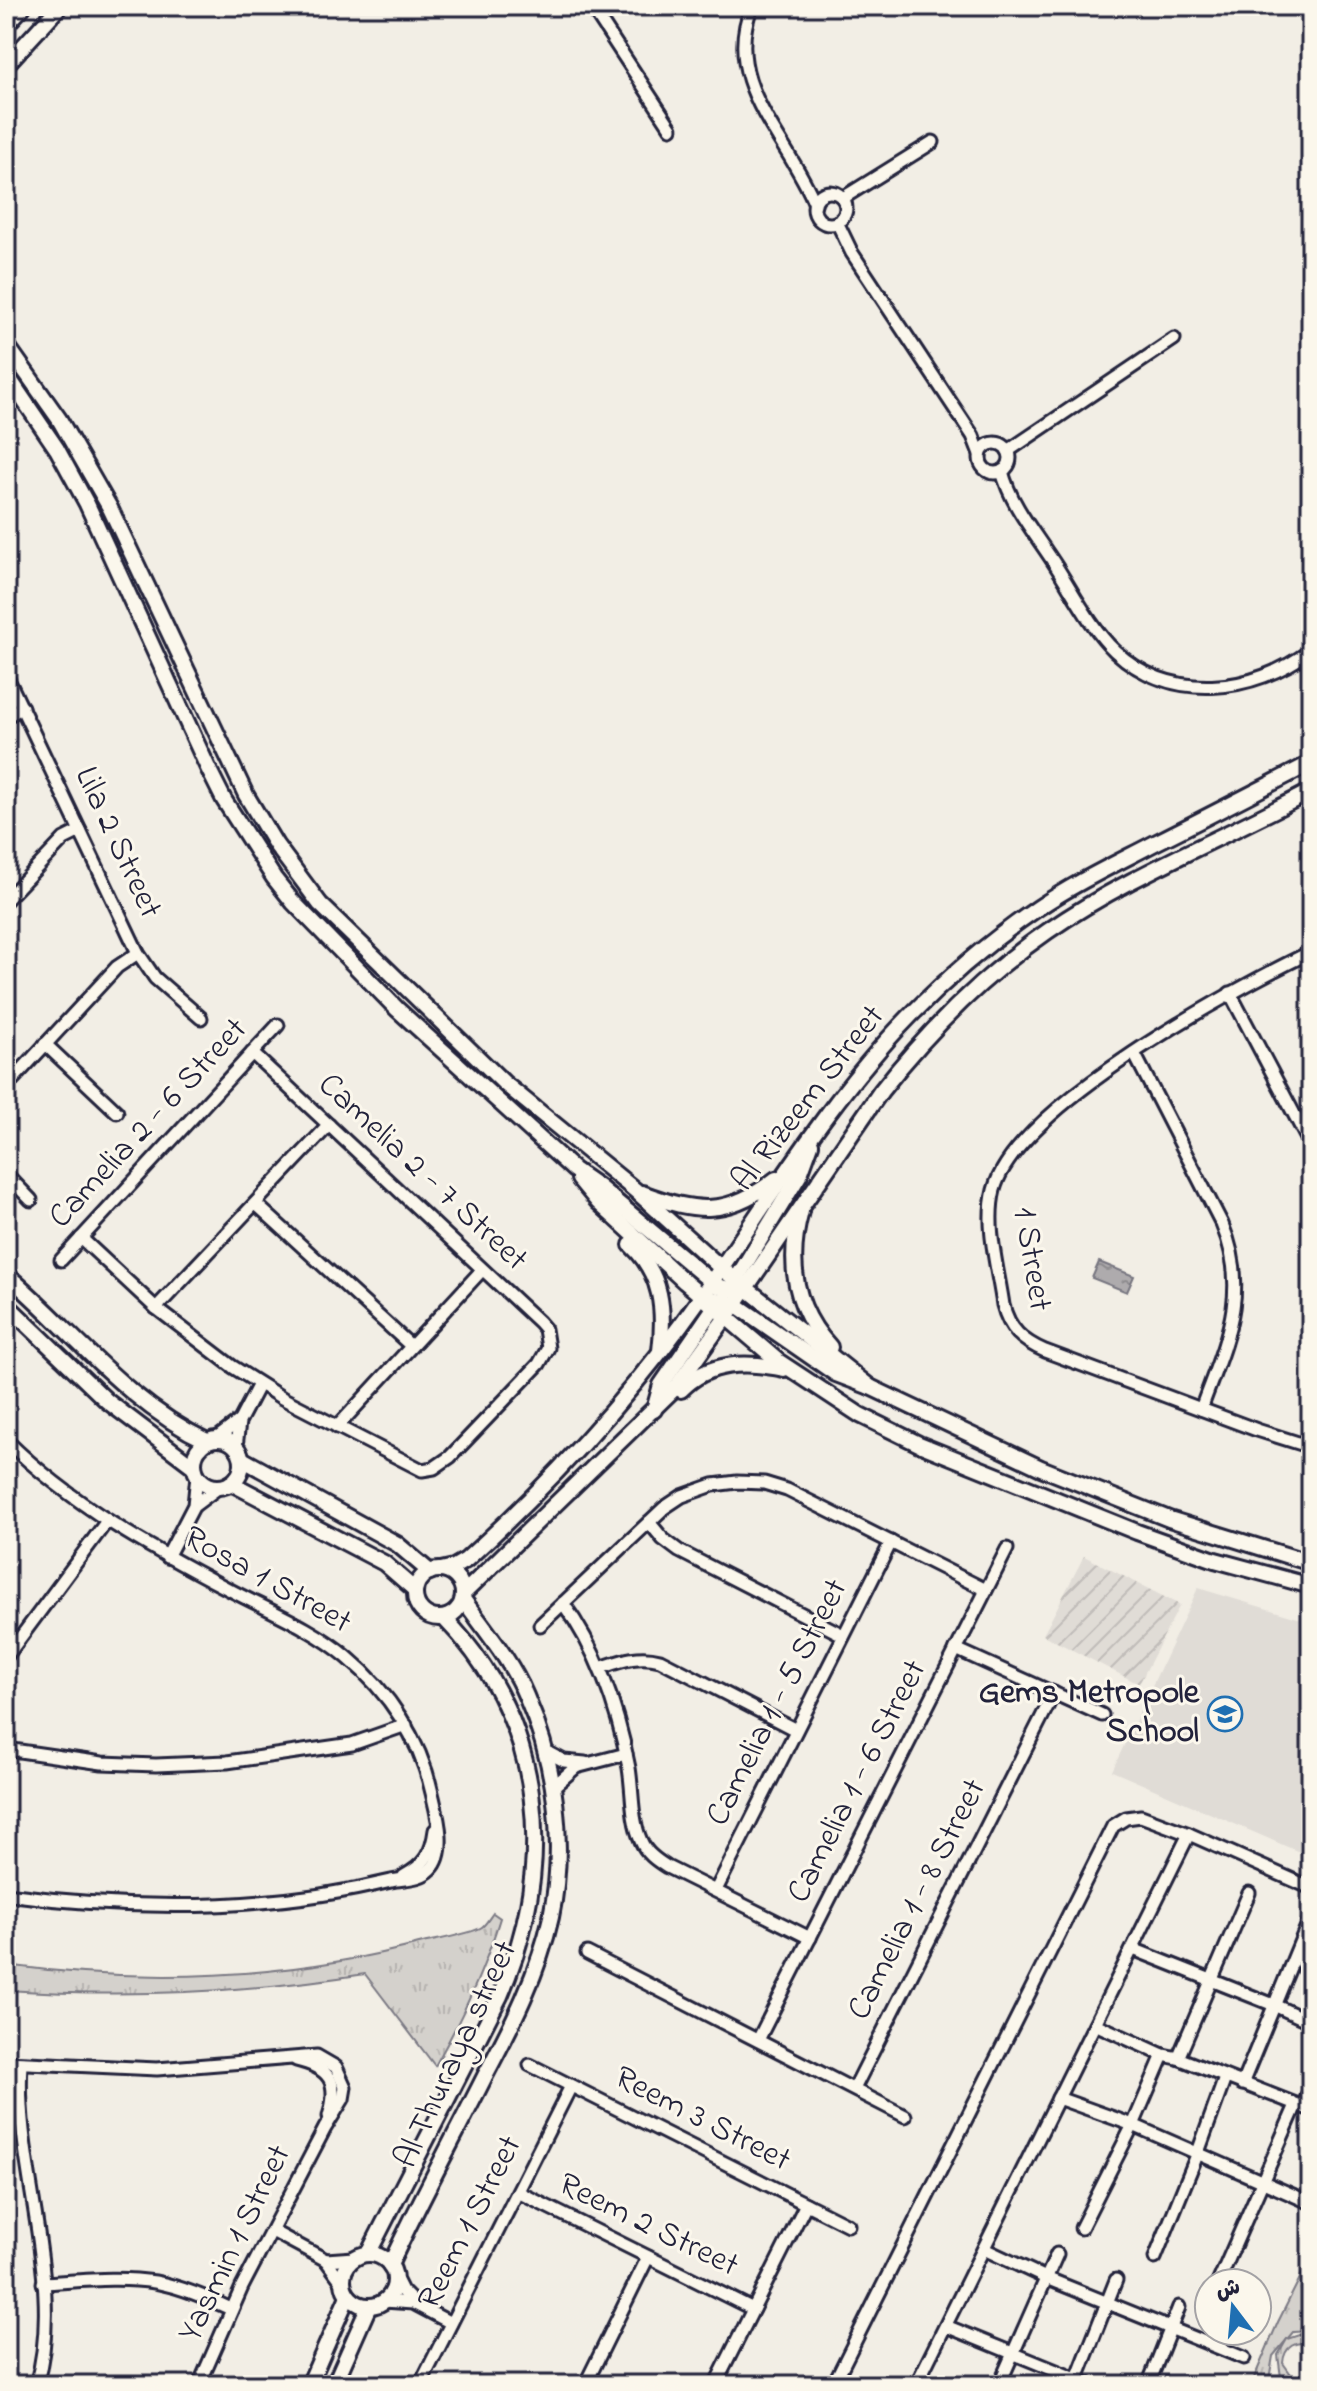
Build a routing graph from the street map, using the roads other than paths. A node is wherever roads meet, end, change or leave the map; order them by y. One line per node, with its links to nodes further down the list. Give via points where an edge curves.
1 (21, 6): 5 (main road)
2 (60, 6): 6 (street)
3 (591, 6): 9 (street)
4 (752, 6): 11 (street, via 744,37 747,77)
5 (6, 22)
6 (26, 44): 7 (street); 8 (street)
7 (6, 65)
8 (6, 76)
9 (671, 128)
10 (933, 142): 13 (street)
11 (803, 180): 12 (street); 14 (street)
12 (825, 193): 13 (street); 14 (street)
13 (843, 198): 15 (street, via 846,211)
14 (815, 204): 15 (street, via 821,220)
15 (837, 222): 19 (street)
16 (1174, 339): 21 (street)
17 (8, 351): 48 (street, via 59,419 93,478 232,769 293,869 346,930 486,1068)
18 (6, 374): 45 (street, via 81,492 208,768 266,866 293,902 397,1009)
19 (969, 430): 20 (street); 22 (street)
20 (991, 443): 21 (street); 22 (street)
21 (1008, 451): 23 (street, via 1010,460)
22 (980, 454): 23 (street, via 986,470)
23 (1002, 471): 24 (street, via 1013,499 1095,626 1137,667 1177,684 1221,687 1263,678)
24 (1311, 650)
25 (6, 675): 26 (street, Lila 2 Street)
26 (22, 707): 27 (street); 30 (street, Lila 2 Street)
27 (6, 717)
28 (1311, 763): 43 (street, Al Rizeem Street, via 1086,879 1014,925 909,1017)
29 (1311, 791): 50 (street, Al Rizeem Street, via 1086,907 998,969 904,1062)
30 (80, 831): 31 (street, via 64,839); 33 (street, Lila 2 Street)
31 (6, 900)
32 (1311, 952): 34 (street, 1 Street)
33 (138, 953): 35 (street, Lila 2 Street, via 155,978); 37 (street, via 117,967)
34 (1230, 993): 39 (street, 1 Street); 44 (street)
35 (201, 1018)
36 (278, 1025): 38 (street, Camelia 2 - 6 Street)
37 (45, 1044): 40 (street); 41 (street)
38 (252, 1053): 42 (street, Camelia 2 - 7 Street); 52 (street, Camelia 2 - 6 Street)
39 (1134, 1053): 66 (street, via 1232,1252 1237,1286 1233,1318); 66 (street, 1 Street, via 1070,1099 1003,1168 991,1208 1003,1305 1013,1329 1032,1346)
40 (6, 1087)
41 (117, 1112)
42 (329, 1125): 51 (street); 55 (street, Camelia 2 - 7 Street)
43 (812, 1136): 46 (street, Al Rizeem Street); 58 (street, via 800,1174)
44 (1311, 1146)
45 (574, 1170): 57 (street, via 598,1202); 58 (street); 62 (street, via 588,1203 653,1272 663,1318)
46 (785, 1172): 48 (street, via 752,1196 715,1209 684,1207); 54 (street, Al Rizeem Street)
47 (6, 1174): 49 (street)
48 (635, 1190): 54 (street)
49 (31, 1200)
50 (804, 1201): 58 (street, Al Rizeem Street); 65 (street, via 793,1251 798,1296 820,1336)
51 (256, 1204): 60 (street); 61 (street)
52 (81, 1238): 53 (street, Camelia 2 - 6 Street); 60 (street)
53 (61, 1260)
54 (721, 1268): 58 (street)
55 (482, 1270): 61 (street); 69 (street, Camelia 2 - 7 Street, via 539,1322 548,1338 539,1364 450,1457 429,1470)
56 (6, 1274): 71 (street, via 123,1384 173,1422)
57 (702, 1296): 58 (street); 62 (street)
58 (727, 1296): 63 (street); 65 (street, via 836,1374); 67 (street, via 661,1385)
59 (6, 1304): 74 (street, via 107,1401)
60 (156, 1308): 64 (street)
61 (411, 1346): 69 (street)
62 (659, 1355): 76 (street)
63 (792, 1371): 67 (street, via 753,1364 714,1368); 88 (street, via 860,1415 964,1463 1215,1560)
64 (259, 1384): 68 (street); 69 (street)
65 (870, 1387): 86 (street, via 1094,1490)
66 (1201, 1409): 72 (street, 1 Street)
67 (654, 1411): 78 (street)
68 (239, 1422): 71 (street); 73 (street)
69 (337, 1427)
70 (6, 1440): 80 (street, Rosa 1 Street)
71 (212, 1440): 73 (street, via 228,1440); 74 (street, via 196,1452)
72 (1311, 1447)
73 (239, 1453): 75 (street, via 241,1471); 87 (street)
74 (195, 1471): 75 (street, via 204,1483); 77 (street)
75 (225, 1485): 77 (street); 89 (street, via 384,1563)
76 (536, 1494): 78 (street); 79 (street)
77 (194, 1505): 85 (street)
78 (550, 1510): 82 (street)
79 (508, 1520): 82 (street); 87 (street, via 460,1565)
80 (107, 1521): 85 (street, Rosa 1 Street); 97 (street)
81 (649, 1522): 83 (street, via 696,1490 764,1483); 92 (street); 95 (street, via 679,1551)
82 (522, 1535): 91 (street)
83 (891, 1542): 90 (street); 95 (street, Camelia 1 - 5 Street)
84 (1007, 1549): 90 (street, Camelia 1 - 6 Street)
85 (167, 1557): 101 (street, Rosa 1 Street, via 338,1650 385,1694)
86 (1311, 1563)
87 (436, 1571): 89 (street, via 420,1579); 91 (street, via 457,1577)
88 (1311, 1586)
89 (415, 1590): 93 (street, via 422,1612)
90 (986, 1590): 96 (street, Camelia 1 - 6 Street)
91 (464, 1596): 93 (street, via 455,1614); 104 (street, Al Thuraya street, via 525,1693)
92 (563, 1603): 94 (street); 98 (street)
93 (444, 1618): 146 (street, Al Thuraya street, via 474,1652 515,1726 532,1807 535,1866 524,1929 505,1985)
94 (540, 1625)
95 (843, 1635): 102 (street, Camelia 1 - 5 Street)
96 (956, 1649): 99 (street); 114 (street, Camelia 1 - 6 Street)
97 (6, 1657)
98 (600, 1668): 102 (street, via 633,1657 660,1660); 105 (street)
99 (1054, 1693): 100 (street); 131 (street, Camelia 1 - 8 Street)
100 (1102, 1715)
101 (406, 1725): 103 (street, via 352,1744 227,1762 102,1763); 112 (street, Rosa 1 Street, via 428,1777 436,1821 428,1857 396,1880 317,1896 192,1906 112,1906)
102 (796, 1730): 110 (street, Camelia 1 - 5 Street)
103 (6, 1749)
104 (545, 1751): 106 (street, via 564,1761); 107 (street, Al Thuraya street)
105 (626, 1754): 106 (street); 110 (street, via 643,1846 667,1867)
106 (586, 1763): 107 (street)
107 (553, 1787): 151 (street, Al Thuraya street, via 555,1884 543,1946 523,2000)
108 (1189, 1834): 109 (street); 115 (street); 177 (street, via 1141,1816 1113,1826)
109 (1311, 1888)
110 (716, 1890): 114 (street)
111 (1249, 1893): 117 (street)
112 (6, 1894)
113 (1309, 1921): 118 (street)
114 (810, 1938): 121 (street, Camelia 1 - 6 Street)
115 (1133, 1949): 117 (street); 120 (street)
116 (587, 1953): 121 (street)
117 (1211, 1981): 118 (street); 123 (street)
118 (1274, 2005): 119 (street); 128 (street)
119 (1311, 2022)
120 (1095, 2024): 122 (street); 132 (street)
121 (758, 2040): 131 (street)
122 (1163, 2055): 123 (street); 135 (street)
123 (1178, 2058): 127 (street)
124 (6, 2062): 125 (street, Yasmin 1 Street)
125 (21, 2064): 143 (street, Yasmin 1 Street, via 157,2069 286,2058 321,2069 330,2078 333,2103); 155 (street, via 26,2159)
126 (530, 2065): 129 (street, Reem 3 Street)
127 (1225, 2078): 128 (street); 136 (street)
128 (1242, 2084): 133 (street)
129 (571, 2086): 138 (street, Reem 1 Street); 140 (street, Reem 3 Street)
130 (1311, 2087): 133 (street)
131 (854, 2089): 134 (street)
132 (1058, 2098): 135 (street); 144 (street)
133 (1304, 2107): 137 (street)
134 (905, 2116)
135 (1133, 2125): 136 (street); 142 (street)
136 (1197, 2155): 137 (street); 148 (street)
137 (1261, 2183): 139 (street); 150 (street)
138 (518, 2192): 147 (street, Reem 2 Street); 164 (street, Reem 1 Street)
139 (1311, 2203)
140 (806, 2204): 141 (street, Reem 3 Street); 163 (street)
141 (848, 2225)
142 (1081, 2228)
143 (272, 2231): 149 (street); 162 (street, Yasmin 1 Street)
144 (984, 2249): 152 (street); 165 (street)
145 (1057, 2254): 152 (street)
146 (361, 2256): 149 (street); 151 (street, via 384,2259); 154 (street, via 345,2268)
147 (648, 2257): 163 (street, Reem 2 Street); 175 (street)
148 (1155, 2258)
149 (326, 2260): 154 (street)
150 (1225, 2267)
151 (392, 2271): 157 (street, via 394,2286); 159 (street)
152 (1046, 2278): 158 (street); 167 (street)
153 (1116, 2280): 158 (street)
154 (342, 2282): 156 (street)
155 (43, 2283): 162 (street, via 152,2282); 170 (street, via 46,2338)
156 (348, 2296): 160 (street); 172 (street)
157 (384, 2301): 159 (street); 160 (street)
158 (1107, 2302): 166 (street); 169 (street)
159 (413, 2303): 164 (street)
160 (369, 2306): 173 (street)
161 (1179, 2307): 166 (street)
162 (231, 2309): 171 (street, Yasmin 1 Street)
163 (753, 2309): 176 (street)
164 (451, 2323): 174 (street, Reem 1 Street)
165 (946, 2326): 167 (street); 178 (street)
166 (1171, 2330): 168 (street); 181 (street)
167 (1013, 2353): 169 (street); 179 (street)
168 (1244, 2358)
169 (1076, 2382): 180 (street)
170 (36, 2385)
171 (199, 2385)
172 (309, 2385)
173 (334, 2385)
174 (420, 2385)
175 (585, 2385)
176 (715, 2385)
177 (833, 2385)
178 (916, 2385)
179 (999, 2385)
180 (1091, 2385)
181 (1148, 2385)

